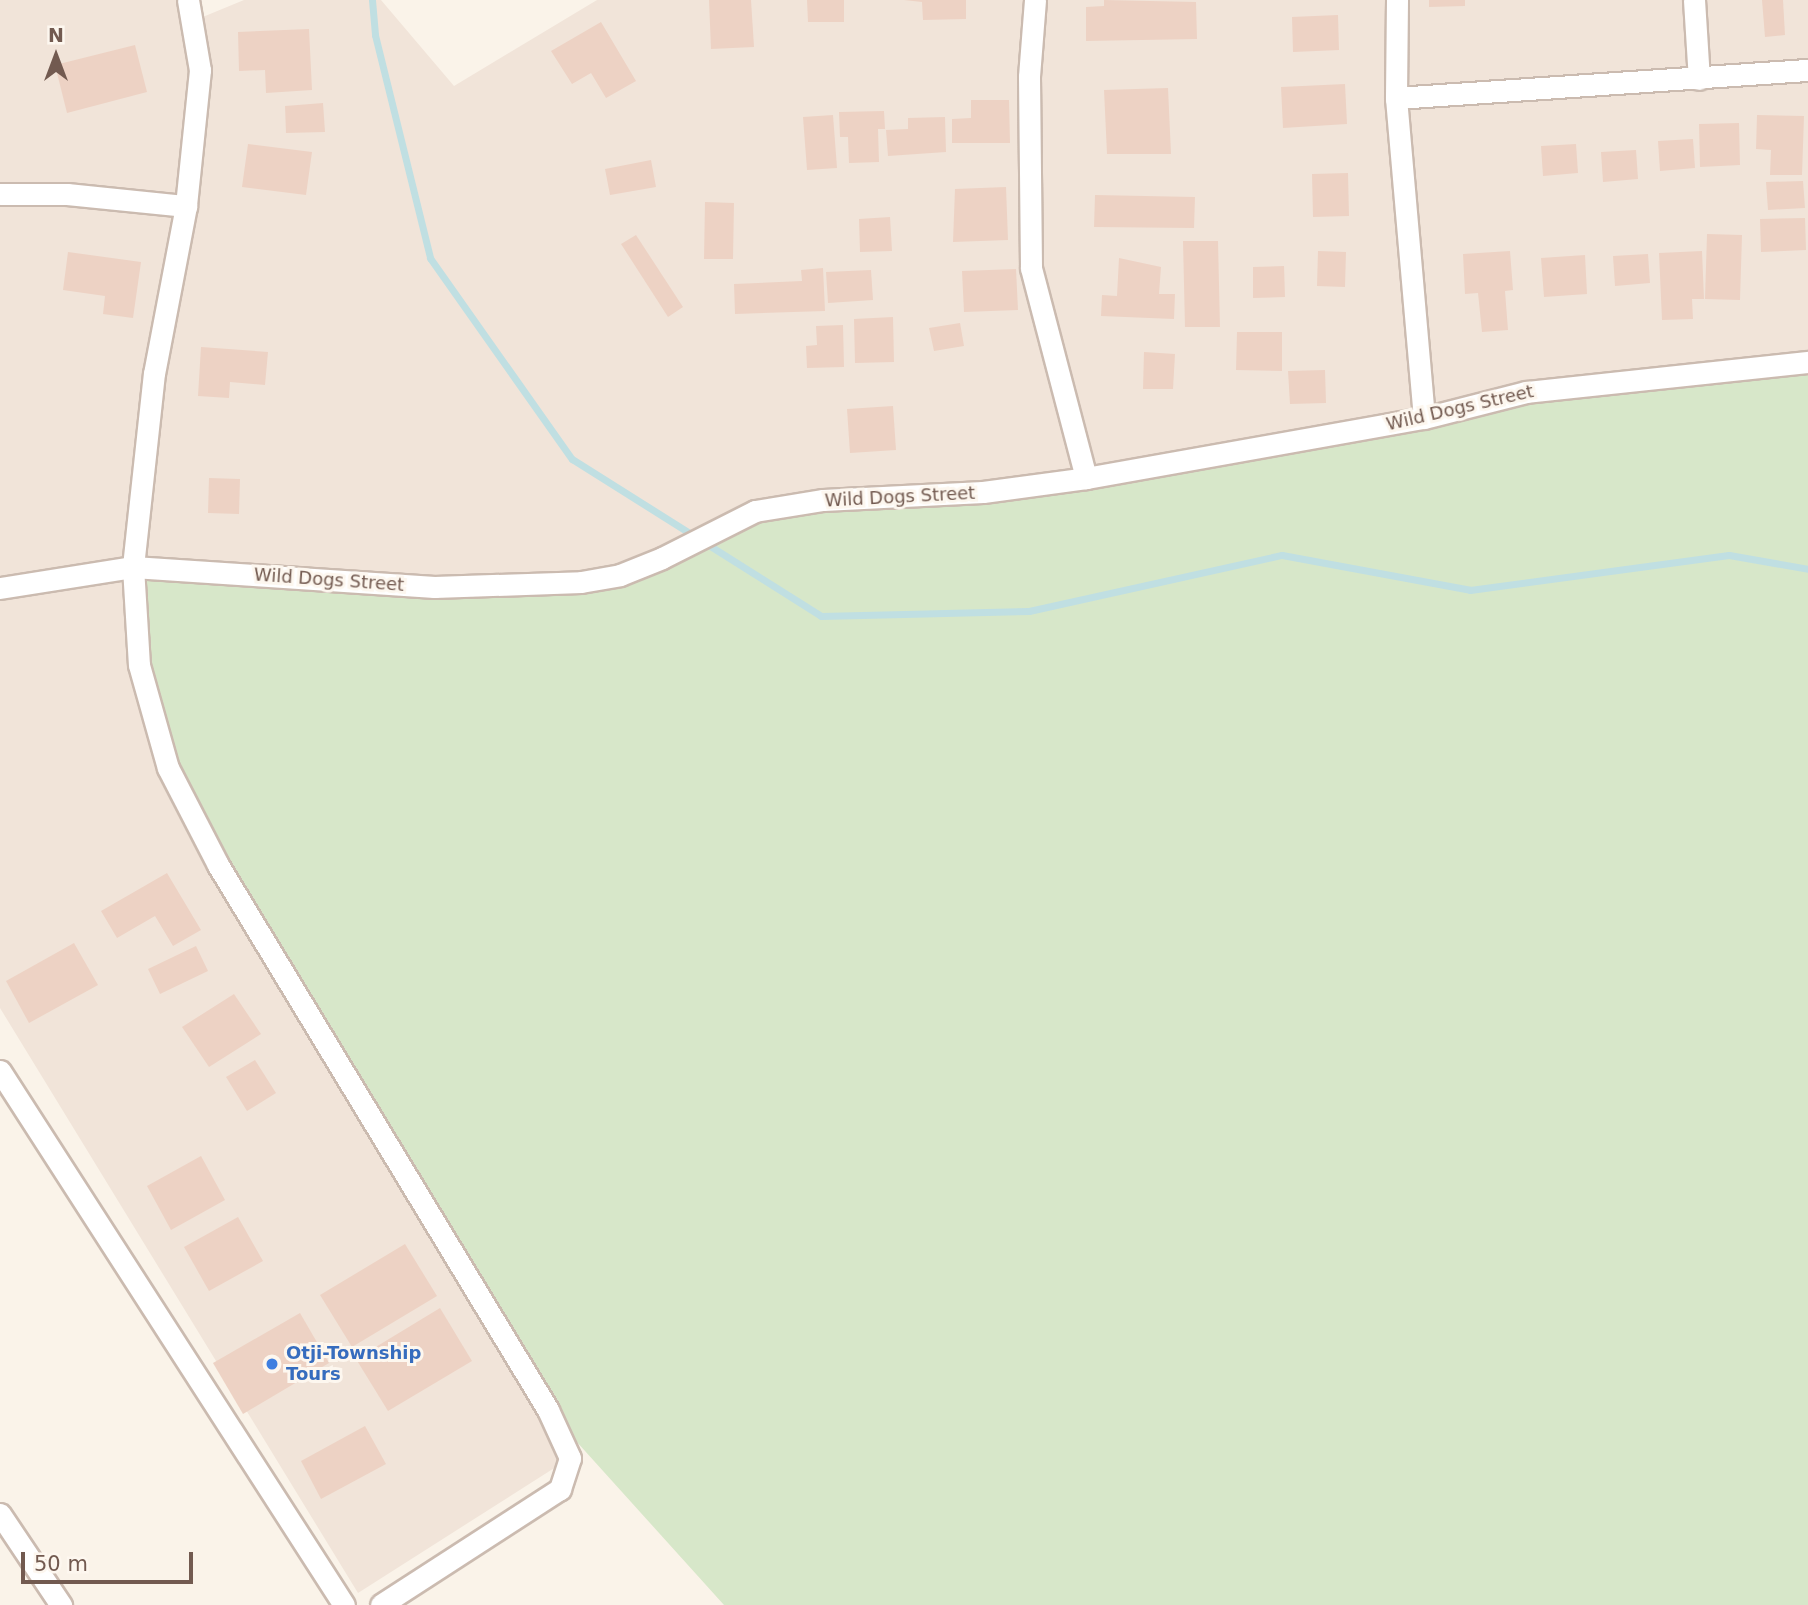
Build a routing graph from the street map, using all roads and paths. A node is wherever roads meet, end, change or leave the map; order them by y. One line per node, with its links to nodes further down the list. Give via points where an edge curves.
1 (188, 0): 9 (street, via 200,70)
2 (1035, 0): 12 (street, via 1029,77 1031,268)
3 (1398, 0): 7 (street)
4 (1693, 0): 6 (street)
5 (1808, 71): 6 (street)
6 (1699, 79): 7 (street)
7 (1396, 99): 11 (street)
8 (0, 194): 9 (street, via 67,194)
9 (186, 206): 13 (street, via 154,373)
10 (1808, 362): 11 (street, Wild Dogs Street, via 1526,392)
11 (1424, 418): 12 (street, Wild Dogs Street)
12 (1086, 478): 13 (street, Wild Dogs Street, via 983,492 823,500 755,511 662,558 620,575 581,582 434,587)
13 (133, 567): 14 (street, Wild Dogs Street); 19 (street, via 139,665 169,768 218,865 548,1410 570,1458 561,1489)
14 (0, 588)
15 (0, 1071): 18 (street)
16 (0, 1514): 17 (street)
17 (61, 1605)
18 (344, 1605)
19 (382, 1605)

